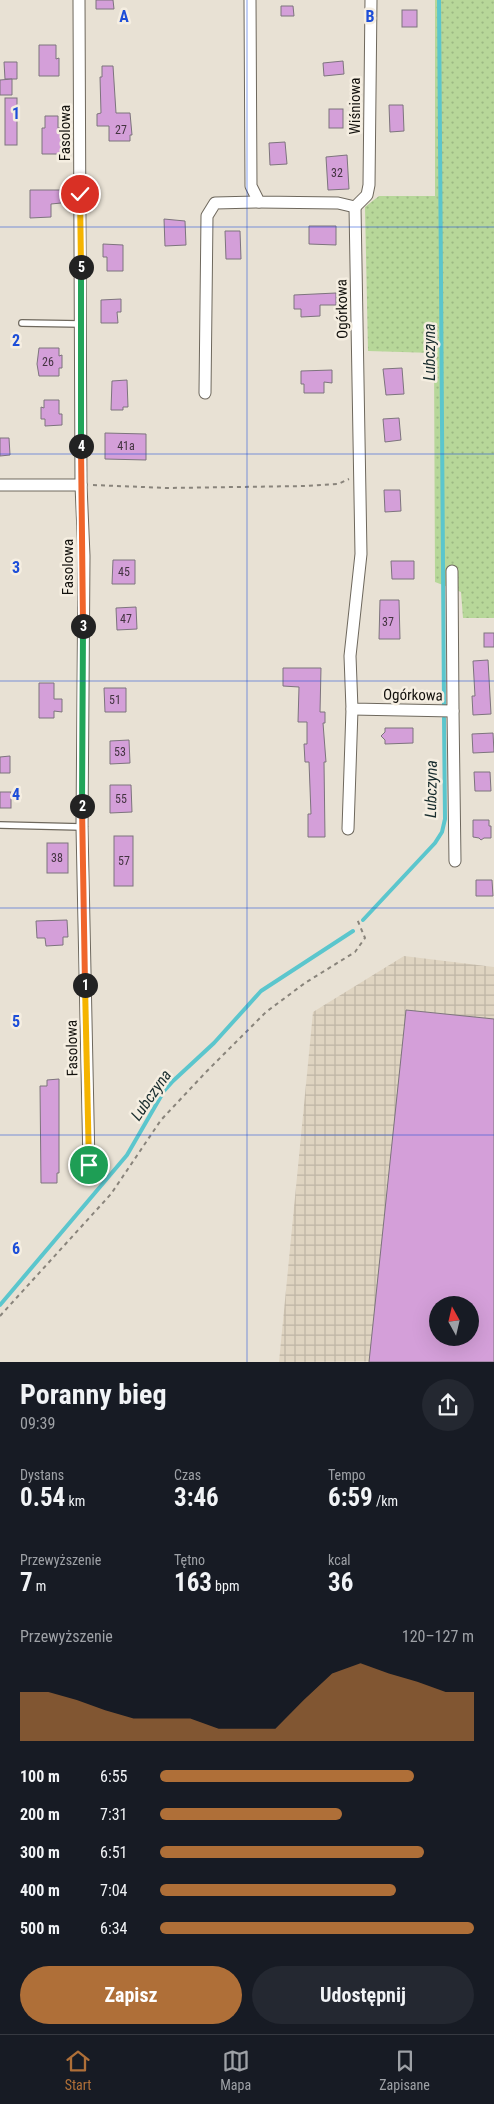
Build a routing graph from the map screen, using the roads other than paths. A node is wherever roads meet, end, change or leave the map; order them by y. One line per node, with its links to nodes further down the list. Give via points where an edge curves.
1 (79, 0): 7 (street, Fasolowa)
2 (250, 0): 4 (street, via 251,186)
3 (371, 0): 5 (street, Wiśniowa, via 370,184 367,195)
4 (259, 202): 5 (street); 8 (street, via 215,203 207,216)
5 (355, 207): 12 (street, Ogórkowa, via 361,554 350,656)
6 (22, 323): 7 (lane)
7 (81, 324): 10 (street, Fasolowa)
8 (205, 393)
9 (0, 485): 10 (street)
10 (81, 485): 15 (street, Fasolowa, via 84,556)
11 (452, 572): 13 (street, Ogórkowa)
12 (352, 709): 13 (street, Ogórkowa); 16 (street, Ogórkowa)
13 (453, 711): 17 (street)
14 (0, 825): 15 (lane)
15 (82, 826): 18 (street, Fasolowa)
16 (348, 829)
17 (455, 862)
18 (89, 1165)

